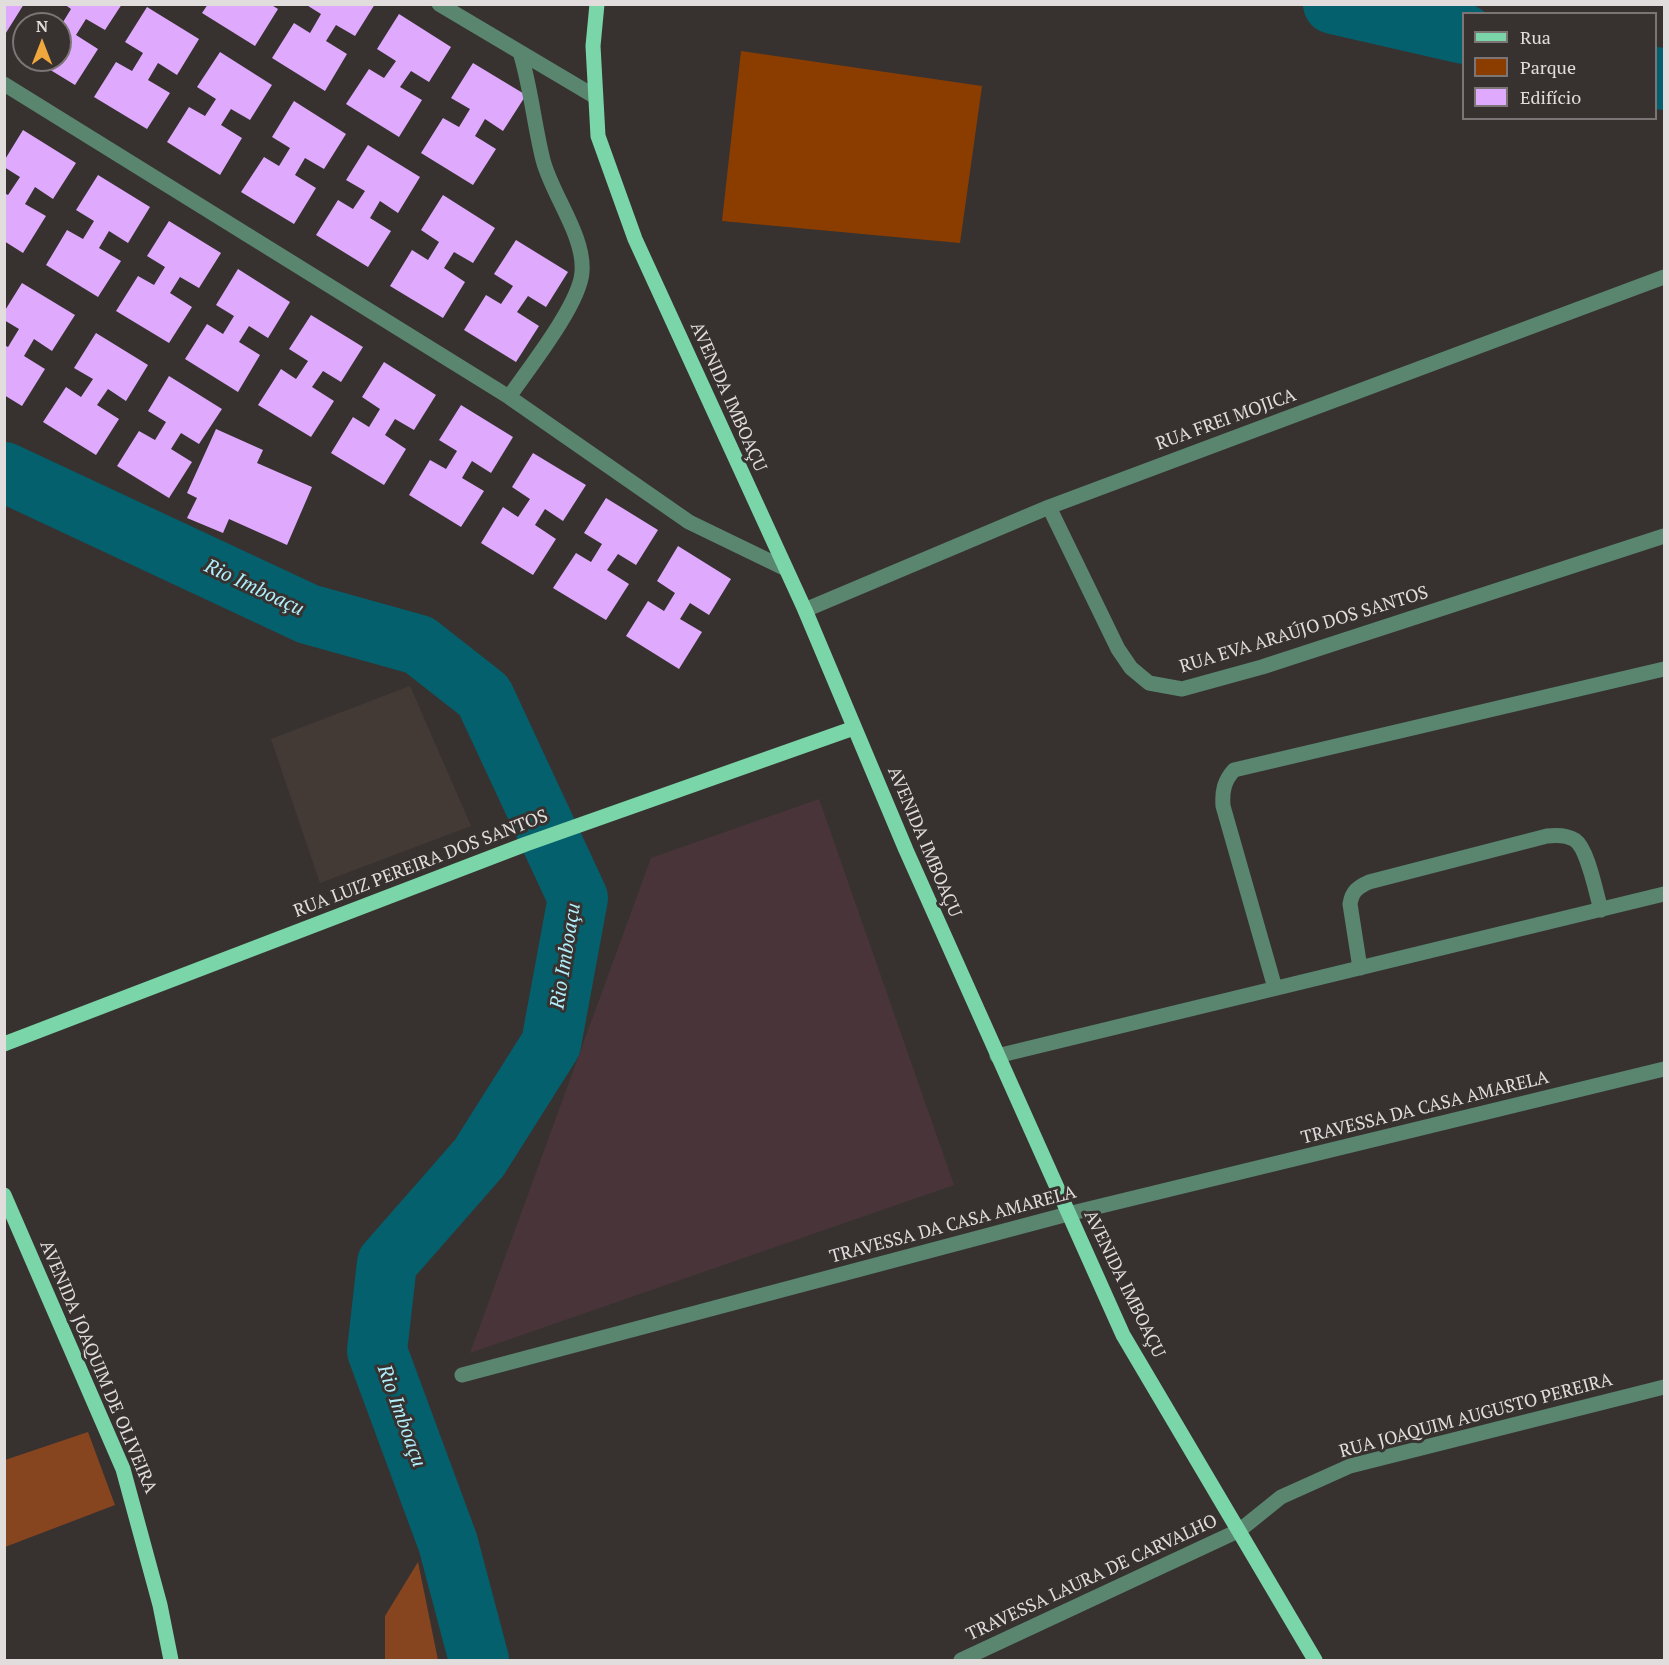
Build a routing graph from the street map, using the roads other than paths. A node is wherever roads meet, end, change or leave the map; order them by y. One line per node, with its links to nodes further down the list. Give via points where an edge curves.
1 (439, 4): 3 (street)
2 (597, 4): 5 (main road, AVENIDA IMBOAÇU)
3 (520, 52): 5 (street); 7 (street, via 544,161 581,252 582,272 576,296)
4 (4, 84): 7 (street)
5 (594, 96): 10 (main road, AVENIDA IMBOAÇU, via 598,136 635,239)
6 (1665, 277): 8 (street, RUA FREI MOJICA)
7 (509, 397): 10 (street, via 689,522)
8 (1049, 507): 9 (street, RUA EVA ARAÚJO DOS SANTOS, via 1131,668 1149,683 1182,689 1262,667); 11 (street, RUA FREI MOJICA)
9 (1665, 536)
10 (784, 568): 11 (main road, AVENIDA IMBOAÇU)
11 (805, 610): 13 (main road, AVENIDA IMBOAÇU)
12 (1665, 669): 17 (street, via 1234,770 1226,779 1223,806)
13 (854, 728): 18 (main road, RUA LUIZ PEREIRA DOS SANTOS, via 526,844); 19 (main road, AVENIDA IMBOAÇU)
14 (1665, 894): 15 (street)
15 (1601, 909): 16 (street); 16 (street, via 1583,850 1575,840 1547,836 1358,888 1350,904)
16 (1360, 968): 17 (street)
17 (1275, 988): 19 (street)
18 (4, 1044)
19 (997, 1056): 22 (main road, AVENIDA IMBOAÇU)
20 (1665, 1069): 22 (street, TRAVESSA DA CASA AMARELA)
21 (4, 1195): 26 (main road, AVENIDA JOAQUIM DE OLIVEIRA, via 123,1469)
22 (1068, 1214): 23 (street, TRAVESSA DA CASA AMARELA); 25 (main road, AVENIDA IMBOAÇU, via 1123,1335)
23 (462, 1375)
24 (1665, 1387): 25 (street, RUA JOAQUIM AUGUSTO PEREIRA, via 1350,1466 1281,1497)
25 (1240, 1530): 27 (street, TRAVESSA LAURA DE CARVALHO); 28 (main road, AVENIDA IMBOAÇU)
26 (171, 1660)
27 (961, 1660)
28 (1315, 1660)

